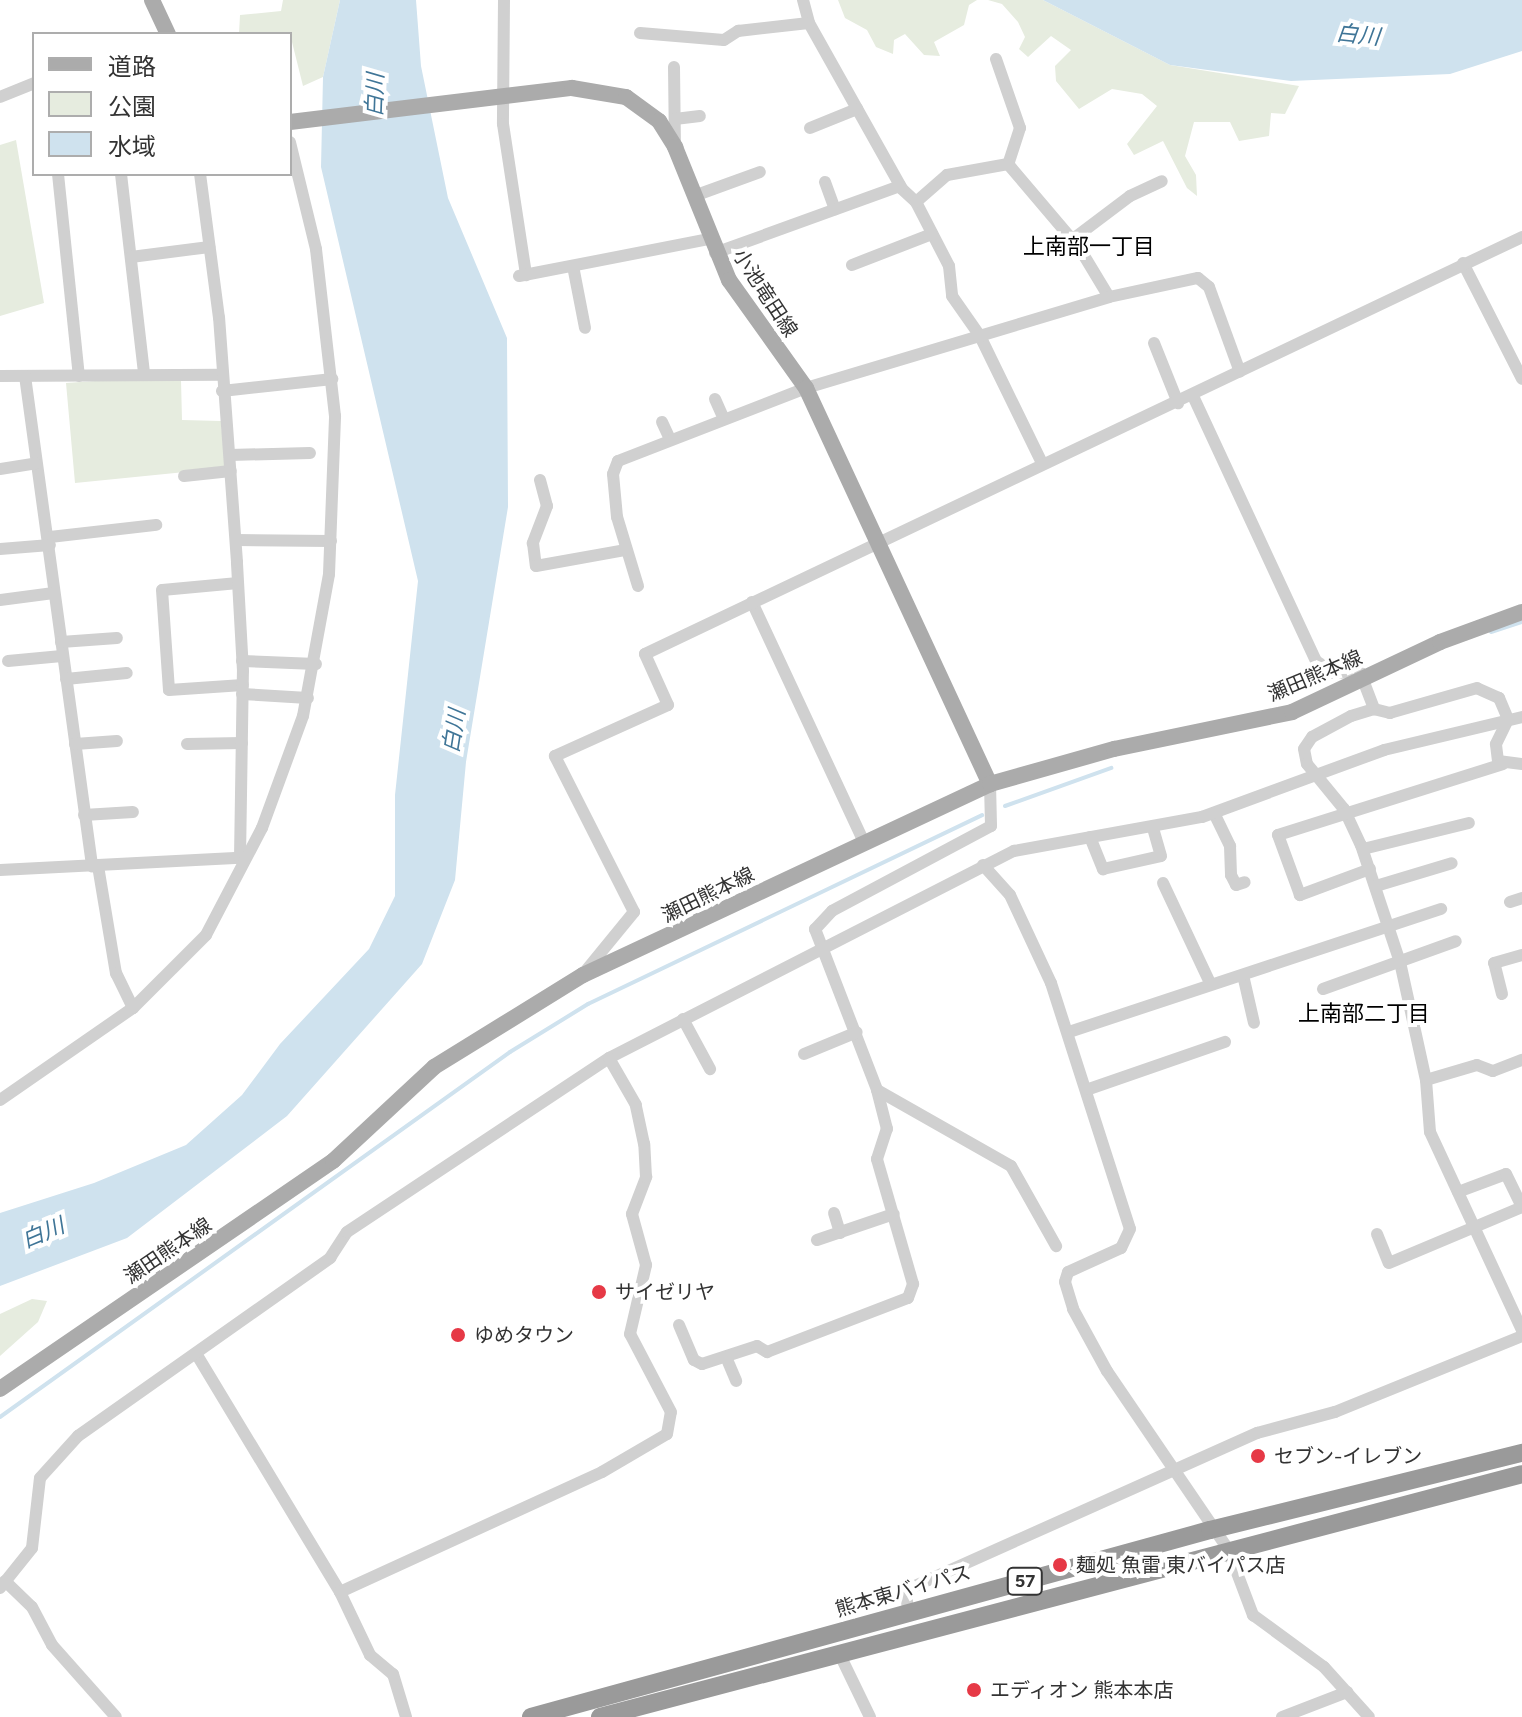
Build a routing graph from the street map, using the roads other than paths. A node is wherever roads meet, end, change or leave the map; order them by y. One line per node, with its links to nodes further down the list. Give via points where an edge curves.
1 (152, 0): 5 (main road)
2 (504, 0): 10 (street)
3 (803, 0): 4 (street)
4 (809, 23): 6 (street, via 738,31 724,40); 12 (street)
5 (167, 32)
6 (640, 33)
7 (996, 59): 19 (street, via 1020,128)
8 (674, 67): 14 (street)
9 (32, 84): 11 (street)
10 (503, 95): 15 (main road, 小池竜田線); 17 (main road, 小池竜田線, via 572,88 605,91 644,107); 38 (street, via 507,174 522,276)
11 (0, 97)
12 (857, 109): 16 (street); 26 (street)
13 (700, 116): 14 (street)
14 (675, 119): 17 (street)
15 (292, 122)
16 (810, 128)
17 (675, 147): 27 (main road, 小池竜田線)
18 (292, 150): 49 (street, via 316,249)
19 (1008, 164): 28 (street, via 947,175); 32 (street)
20 (760, 172): 27 (street)
21 (58, 176): 48 (street)
22 (121, 176): 35 (street)
23 (200, 176): 34 (street)
24 (1162, 181): 32 (street, via 1130,196)
25 (825, 182): 29 (street)
26 (900, 186): 28 (street); 29 (street)
27 (694, 196): 33 (main road, 小池竜田線)
28 (916, 202): 30 (street)
29 (835, 209): 33 (street)
30 (932, 234): 37 (street); 41 (street, via 949,266 952,296)
31 (1522, 237): 36 (street)
32 (1073, 239): 39 (street)
33 (712, 246): 38 (street); 51 (main road, 小池竜田線, via 741,301)
34 (209, 247): 35 (street); 45 (street)
35 (131, 257): 44 (street)
36 (1463, 263): 43 (street); 50 (street)
37 (852, 265)
38 (573, 266): 40 (street)
39 (1109, 297): 41 (street); 43 (street, via 1204,280)
40 (585, 328)
41 (980, 336): 51 (street); 62 (street)
42 (1154, 343): 55 (street)
43 (1240, 372): 53 (street)
44 (144, 373): 45 (street); 48 (street)
45 (221, 375): 52 (street)
46 (0, 376): 47 (street)
47 (25, 376): 48 (street); 61 (street)
48 (79, 376)
49 (332, 379): 52 (street); 70 (street)
50 (1522, 379)
51 (806, 388): 56 (street); 71 (main road, 小池竜田線)
52 (222, 391): 60 (street)
53 (1193, 396): 55 (street); 87 (street, via 1316,661 1334,673 1360,672)
54 (715, 399): 56 (street)
55 (1178, 403): 62 (street)
56 (724, 419): 58 (street)
57 (662, 422): 58 (street)
58 (670, 439): 73 (street, via 623,457 614,466)
59 (310, 453): 60 (street)
60 (230, 455): 64 (street)
61 (36, 463): 63 (street); 69 (street)
62 (1042, 463): 71 (street)
63 (0, 469)
64 (231, 471): 65 (street); 68 (street)
65 (184, 476)
66 (540, 480): 73 (street, via 547,506 533,543 536,566)
67 (156, 525): 69 (street)
68 (236, 540): 70 (street); 74 (street)
69 (50, 541): 72 (street); 76 (street)
70 (331, 541): 84 (street)
71 (879, 542): 78 (street); 100 (main road, 小池竜田線)
72 (0, 549)
73 (625, 550): 75 (street)
74 (238, 583): 83 (street); 88 (street, via 162,590 169,690)
75 (638, 586)
76 (54, 593): 77 (street); 81 (street)
77 (0, 600)
78 (752, 602): 108 (street); 125 (street, via 645,654 668,705 555,756 634,912)
79 (1522, 612): 87 (main road, 瀬田熊本線, via 1440,642)
80 (117, 638): 81 (street)
81 (62, 649): 82 (street); 86 (street)
82 (8, 661)
83 (242, 661): 84 (street); 88 (street)
84 (316, 664): 89 (street)
85 (127, 673): 86 (street)
86 (66, 679): 95 (street)
87 (1365, 679): 90 (street); 100 (main road, 瀬田熊本線, via 1279,715 1114,749)
88 (242, 690): 89 (street); 94 (street)
89 (308, 698): 110 (street, via 273,801)
90 (1374, 709): 92 (street, via 1384,714 1477,688 1499,698); 99 (street, via 1308,740 1305,760)
91 (1522, 717): 92 (street)
92 (1508, 719): 97 (street, via 1495,748); 99 (street, via 1384,750)
93 (117, 741): 95 (street)
94 (242, 743): 96 (street); 110 (street)
95 (75, 744): 104 (street)
96 (187, 744)
97 (1503, 764): 98 (street); 101 (street)
98 (1522, 764)
99 (1319, 777): 101 (street); 103 (street)
100 (990, 784): 108 (main road, 瀬田熊本線); 122 (street, via 991,826 825,916 816,925)
101 (1345, 811): 109 (street); 114 (street, via 1278,835 1300,895)
102 (133, 812): 104 (street)
103 (1214, 813): 106 (street); 117 (street, via 1230,846 1230,872)
104 (84, 815): 113 (street)
105 (1469, 823): 109 (street)
106 (1153, 828): 107 (street); 107 (street, via 1161,856 1103,869)
107 (1090, 837): 112 (street, via 1014,851)
108 (864, 842): 125 (main road, 瀬田熊本線)
109 (1363, 849): 114 (street)
110 (243, 860): 113 (street); 130 (street, via 206,935)
111 (1452, 863): 118 (street)
112 (983, 865): 122 (street); 134 (street, via 1017,909)
113 (95, 866): 115 (street); 130 (street, via 116,973)
114 (1370, 869): 118 (street)
115 (0, 870)
116 (1163, 883): 127 (street)
117 (1237, 885)
118 (1376, 886): 120 (street)
119 (1441, 909): 120 (street)
120 (1391, 928): 124 (street); 126 (street)
121 (1456, 941): 124 (street)
122 (821, 950): 131 (street); 133 (street)
123 (1522, 955): 129 (street, via 1494,963)
124 (1400, 962): 128 (street); 140 (street)
125 (583, 975): 158 (main road, 瀬田熊本線, via 434,1067 333,1161)
126 (1243, 975): 127 (street); 132 (street)
127 (1210, 983): 134 (street)
128 (1323, 989)
129 (1502, 994)
130 (133, 1008): 143 (street)
131 (683, 1019): 137 (street); 139 (street)
132 (1254, 1023)
133 (857, 1032): 136 (street); 142 (street)
134 (1069, 1032): 141 (street)
135 (1225, 1042): 141 (street)
136 (804, 1054)
137 (609, 1058): 155 (street, via 347,1232 330,1258); 165 (street, via 636,1105 644,1144 646,1177 632,1214 646,1265 630,1334 671,1412 667,1434 602,1472)
138 (1522, 1060): 140 (street, via 1493,1071 1477,1065)
139 (710, 1069)
140 (1426, 1080): 144 (street, via 1426,1118)
141 (1089, 1089): 160 (street, via 1130,1235 1121,1248 1070,1270 1067,1293 1107,1371 1132,1402)
142 (877, 1090): 147 (street, via 887,1129 877,1161); 152 (street, via 1011,1166)
143 (0, 1100)
144 (1458, 1192): 145 (street, via 1506,1174); 148 (street)
145 (1522, 1207): 148 (street)
146 (834, 1213): 149 (street)
147 (894, 1214): 149 (street); 156 (street, via 913,1284 904,1301 767,1352 757,1346)
148 (1475, 1227): 150 (street, via 1389,1263); 154 (street)
149 (840, 1233): 151 (street)
150 (1377, 1234)
151 (817, 1240)
152 (1056, 1246)
153 (679, 1325): 156 (street, via 699,1364)
154 (1522, 1333): 160 (street, via 1335,1412 1257,1433)
155 (197, 1355): 164 (street, via 136,1392 46,1467 32,1548); 165 (street)
156 (726, 1357): 157 (street)
157 (736, 1381)
158 (0, 1389)
159 (1522, 1453): 162 (highway, 熊本東バイパス / 57)
160 (1172, 1472): 162 (street); 166 (street, via 906,1590)
161 (1522, 1474): 163 (highway, 57)
162 (1210, 1530): 163 (street); 166 (highway, 熊本東バイパス / 57)
163 (1228, 1549): 167 (highway, 57); 168 (street, via 1253,1615 1311,1657)
164 (3, 1584): 170 (street, via 32,1607 52,1645)
165 (340, 1592): 171 (street, via 370,1655 393,1674)
166 (908, 1612): 172 (highway, 熊本東バイパス / 57)
167 (840, 1655): 173 (highway, 57); 174 (street)
168 (1347, 1692): 169 (street); 175 (street)
169 (1287, 1716)
170 (116, 1717)
171 (406, 1717)
172 (531, 1717)
173 (600, 1717)
174 (870, 1717)
175 (1369, 1717)

